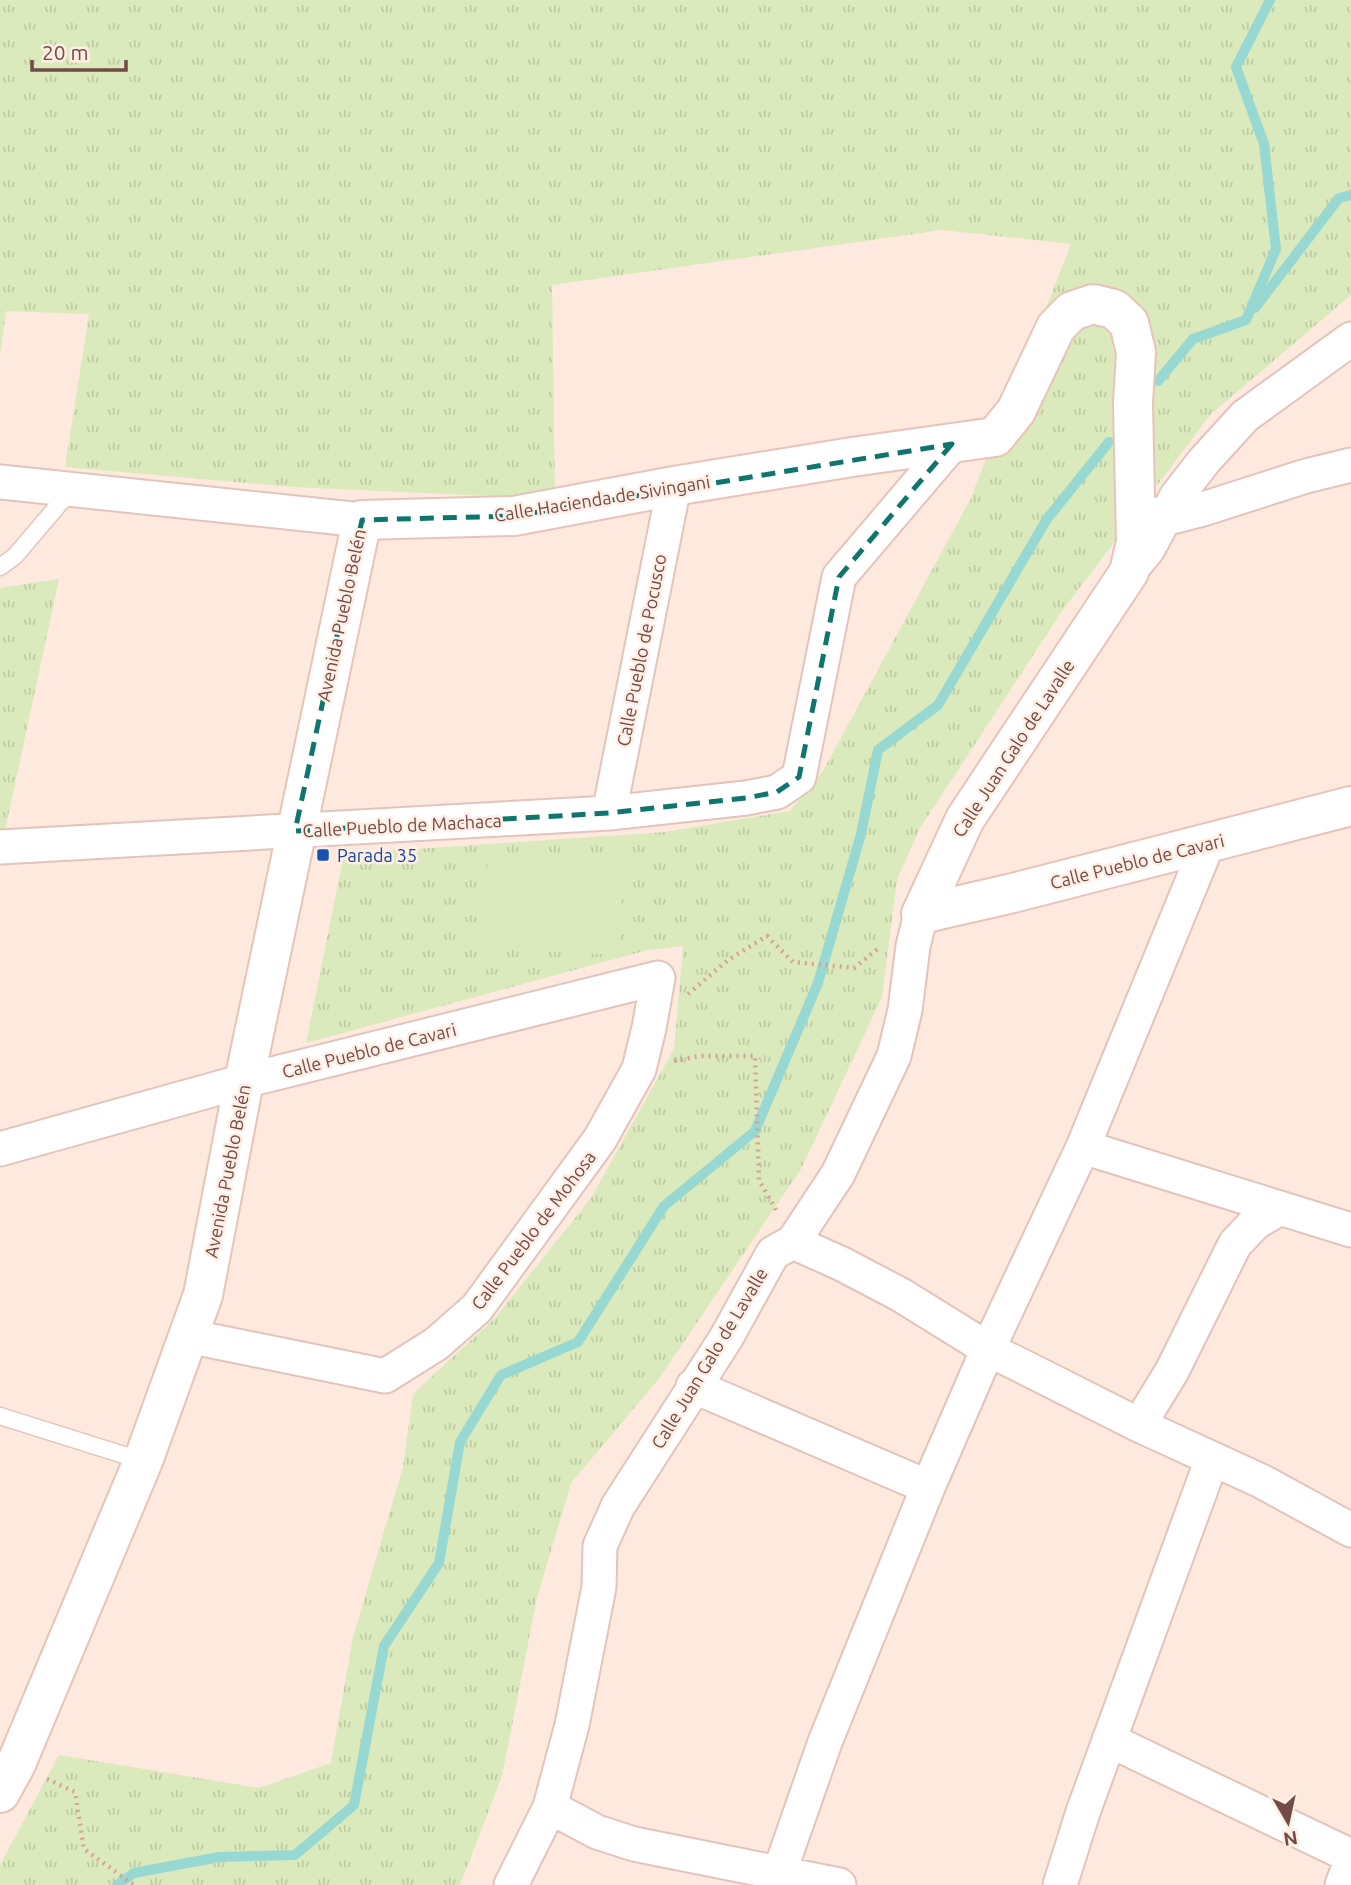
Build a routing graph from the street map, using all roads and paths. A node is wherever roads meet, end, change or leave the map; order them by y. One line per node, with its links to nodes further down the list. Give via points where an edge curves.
1 (1351, 339): 7 (street, via 1245,416 1176,497)
2 (952, 444): 5 (street, Calle Hacienda de Sivingani); 7 (street, Calle Juan Galo de Lavalle, via 995,437 1016,411 1056,327 1072,311 1093,304 1114,309 1129,323 1136,352 1133,403); 11 (street, Calle Pueblo de Machaca, via 839,577 799,777 777,792 746,798)
3 (1351, 465): 7 (street, via 1203,509)
4 (0, 482): 6 (street, Calle Hacienda de Sivingani)
5 (674, 486): 8 (street, Calle Hacienda de Sivingani, via 514,516); 11 (street, Calle Pueblo de Pocusco)
6 (73, 488): 8 (street, Calle Hacienda de Sivingani); 9 (lane, via 15,556)
7 (1150, 512): 15 (street, Calle Juan Galo de Lavalle, via 1129,572 965,819)
8 (362, 520): 12 (street, Avenida Pueblo Belén)
9 (0, 567)
10 (1351, 806): 13 (street, Calle Pueblo de Cavari)
11 (609, 813): 12 (street, Calle Pueblo de Machaca)
12 (295, 831): 14 (street, Calle Pueblo de Machaca); 19 (street, Avenida Pueblo Belén)
13 (1208, 843): 15 (street, Calle Pueblo de Cavari); 20 (street)
14 (0, 847)
15 (921, 914): 17 (path, via 855,968 793,962 766,936 728,960); 24 (street, Calle Juan Galo de Lavalle, via 894,1056 838,1174)
16 (658, 978): 17 (street, Calle Pueblo de Mohosa); 19 (street, Calle Pueblo de Cavari)
17 (649, 1028): 18 (street, Calle Pueblo de Mohosa)
18 (639, 1069): 24 (path, via 700,1056 755,1056 759,1180); 25 (street, Calle Pueblo de Mohosa, via 600,1139 477,1308 436,1344 385,1376)
19 (244, 1081): 21 (street, Calle Pueblo de Cavari); 25 (street, Avenida Pueblo Belén, via 202,1295)
20 (1083, 1147): 22 (street); 26 (street)
21 (0, 1149)
22 (1280, 1208): 23 (street); 29 (street, via 1255,1223 1235,1244 1172,1371)
23 (1351, 1230)
24 (793, 1242): 26 (street, via 901,1295); 27 (street, Calle Juan Galo de Lavalle, via 773,1253 726,1338)
25 (188, 1336): 31 (street, Avenida Pueblo Belén)
26 (988, 1349): 29 (street); 32 (street)
27 (693, 1386): 32 (street); 36 (street, Calle Juan Galo de Lavalle, via 618,1506 600,1546 591,1638)
28 (0, 1416): 31 (lane)
29 (1139, 1425): 30 (street)
30 (1212, 1459): 33 (street); 34 (street)
31 (143, 1461): 35 (street, Avenida Pueblo Belén)
32 (928, 1488): 38 (street, via 825,1742)
33 (1351, 1530)
34 (1109, 1740): 37 (street); 42 (street)
35 (5, 1772): 39 (path, via 75,1792 84,1849)
36 (550, 1807): 38 (street, via 597,1832 634,1844); 40 (street, Calle Juan Galo de Lavalle)
37 (1351, 1859): 43 (street)
38 (776, 1879): 41 (street)
39 (134, 1885)
40 (511, 1885)
41 (839, 1885)
42 (1060, 1885)
43 (1342, 1885)

